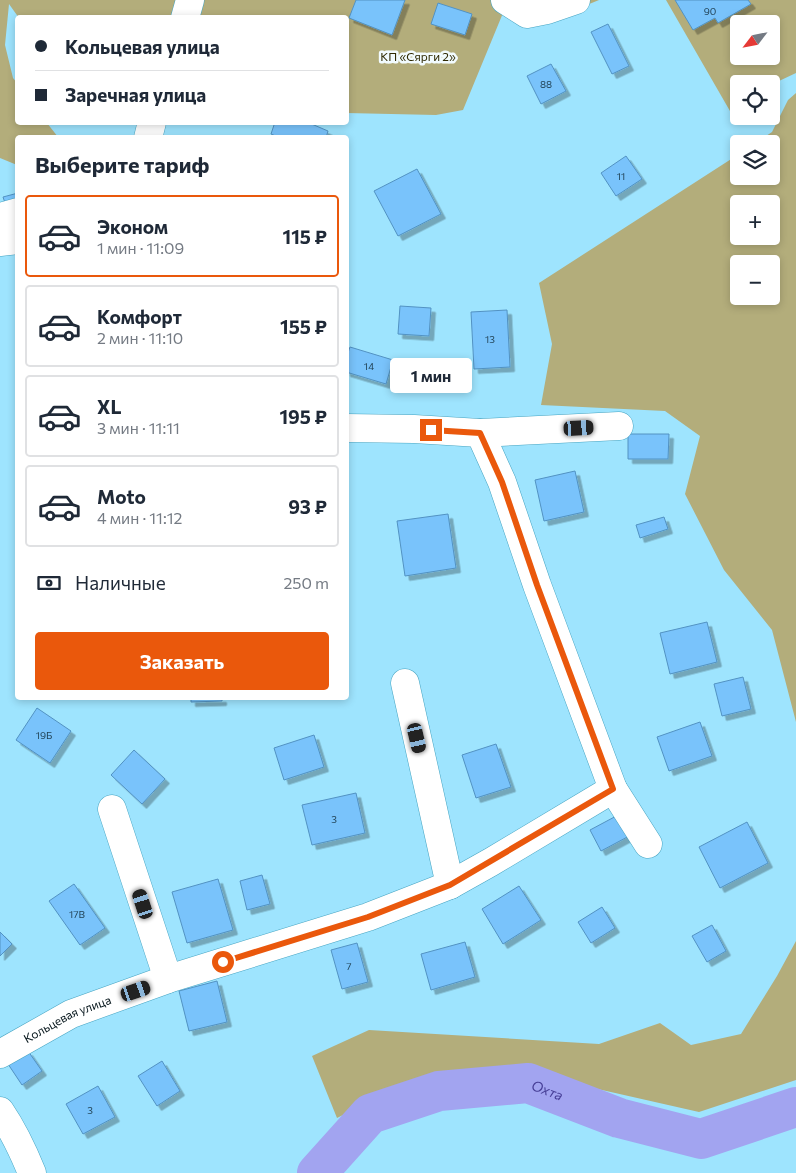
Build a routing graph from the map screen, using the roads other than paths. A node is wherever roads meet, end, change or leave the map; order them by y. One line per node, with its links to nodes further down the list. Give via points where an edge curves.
1 (190, 0): 4 (street)
2 (505, 0): 3 (street, via 527,14)
3 (576, 0)
4 (186, 15)
5 (15, 213): 6 (street)
6 (0, 218)
7 (15, 240): 8 (street)
8 (0, 242)
9 (619, 426): 11 (street)
10 (349, 428): 11 (street)
11 (480, 433): 13 (street, via 502,482)
12 (405, 683): 16 (street)
13 (613, 789): 15 (street); 16 (street, Кольцевая улица)
14 (112, 809): 17 (street)
15 (648, 844)
16 (450, 885): 17 (street, Кольцевая улица, via 368,917)
17 (168, 979): 18 (street, Кольцевая улица, via 71,1014)
18 (0, 1054)
19 (0, 1111): 20 (street)
20 (32, 1173)

